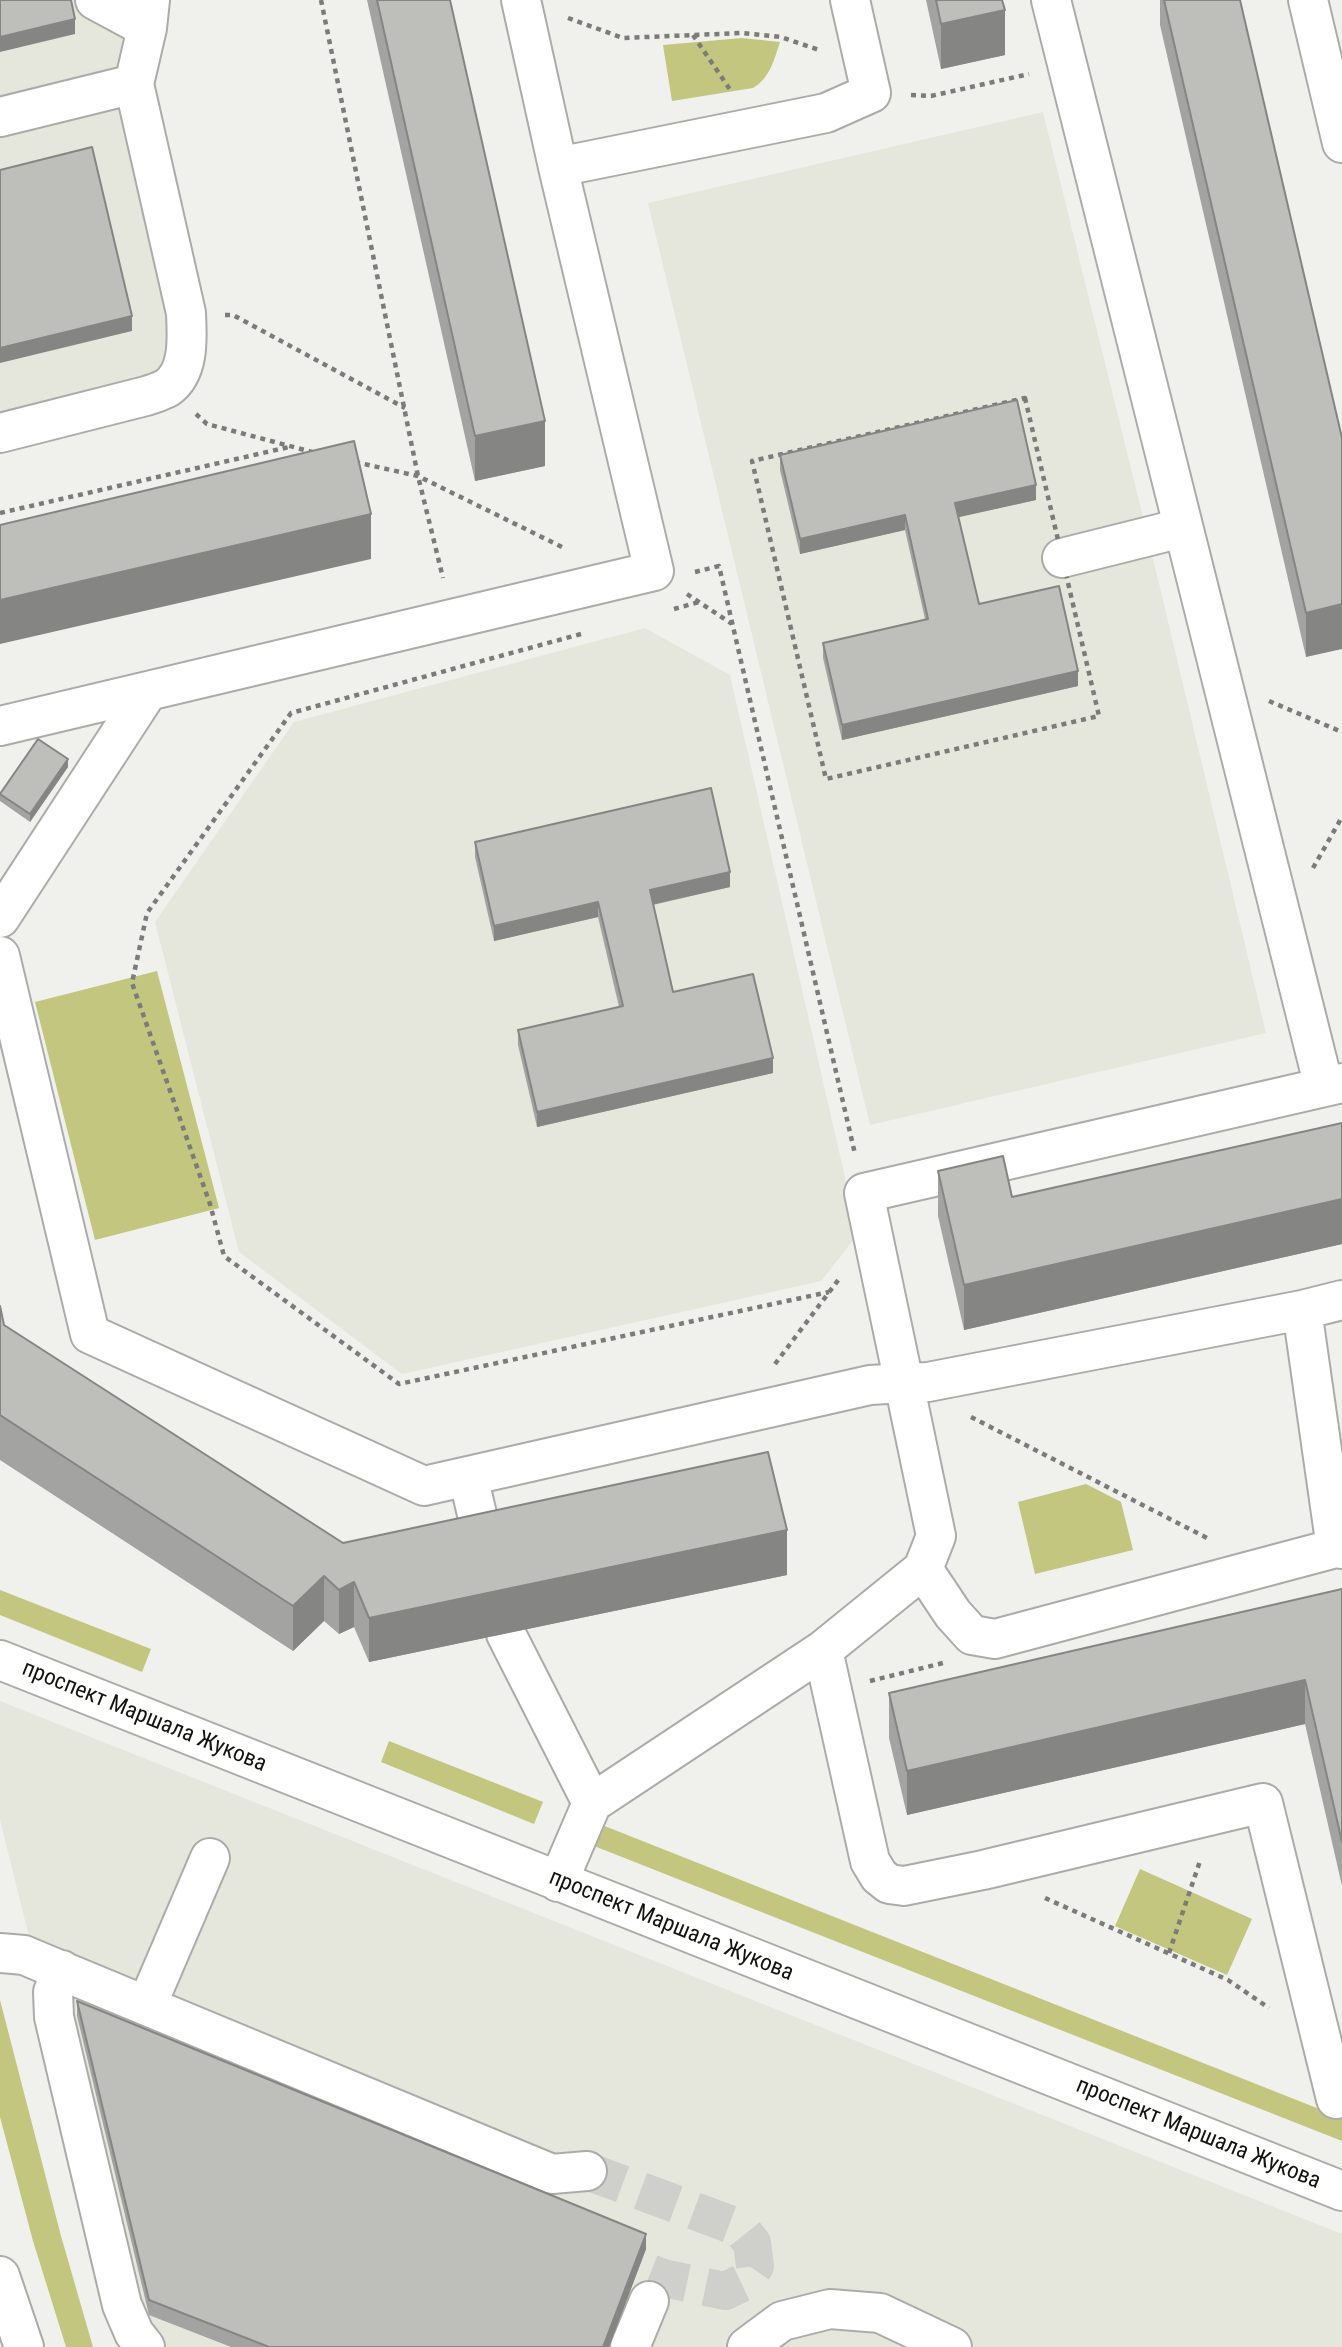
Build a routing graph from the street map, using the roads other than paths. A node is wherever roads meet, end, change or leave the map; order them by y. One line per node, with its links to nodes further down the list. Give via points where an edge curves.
1 (95, 0): 6 (street)
2 (521, 0): 10 (street)
3 (850, 0): 10 (street, via 869,80 826,113)
4 (1051, 0): 12 (street)
5 (1317, 8): 9 (street)
6 (148, 14): 7 (street)
7 (134, 84): 8 (street); 11 (street, via 186,313 183,367 169,387 146,396)
8 (0, 117)
9 (1342, 143)
10 (558, 167): 14 (street, via 640,575)
11 (0, 433)
12 (1182, 528): 13 (street); 18 (street)
13 (1062, 558)
14 (148, 691): 15 (street); 16 (street)
15 (0, 726)
16 (0, 918)
17 (0, 956): 22 (street, via 90,1335 424,1486)
18 (1333, 1085): 21 (street, via 864,1192)
19 (1342, 1300): 20 (street)
20 (1302, 1310): 21 (street); 23 (street)
21 (904, 1383): 22 (street, via 870,1385); 25 (street, via 936,1536)
22 (468, 1476): 24 (street)
23 (1339, 1548): 25 (street, via 995,1639 972,1635)
24 (487, 1557)
25 (923, 1569): 27 (street)
26 (506, 1634): 29 (street)
27 (823, 1650): 29 (street); 35 (street, via 870,1861 889,1884 920,1883 1263,1803)
28 (0, 1660): 31 (street, проспект Маршала Жукова)
29 (592, 1803): 31 (street)
30 (210, 1858): 34 (street)
31 (558, 1882): 37 (street, проспект Маршала Жукова)
32 (0, 1953): 33 (street, via 24,1955)
33 (62, 1970): 34 (street); 41 (street, via 53,1992 54,2017 122,2305)
34 (147, 2006): 36 (street, via 552,2174)
35 (1336, 2099)
36 (587, 2171)
37 (1342, 2191)
38 (0, 2277): 40 (street)
39 (649, 2301): 42 (street)
40 (24, 2347)
41 (145, 2347)
42 (630, 2347)
43 (747, 2347): 44 (street, via 782,2321 830,2309 880,2313)
44 (952, 2347)

